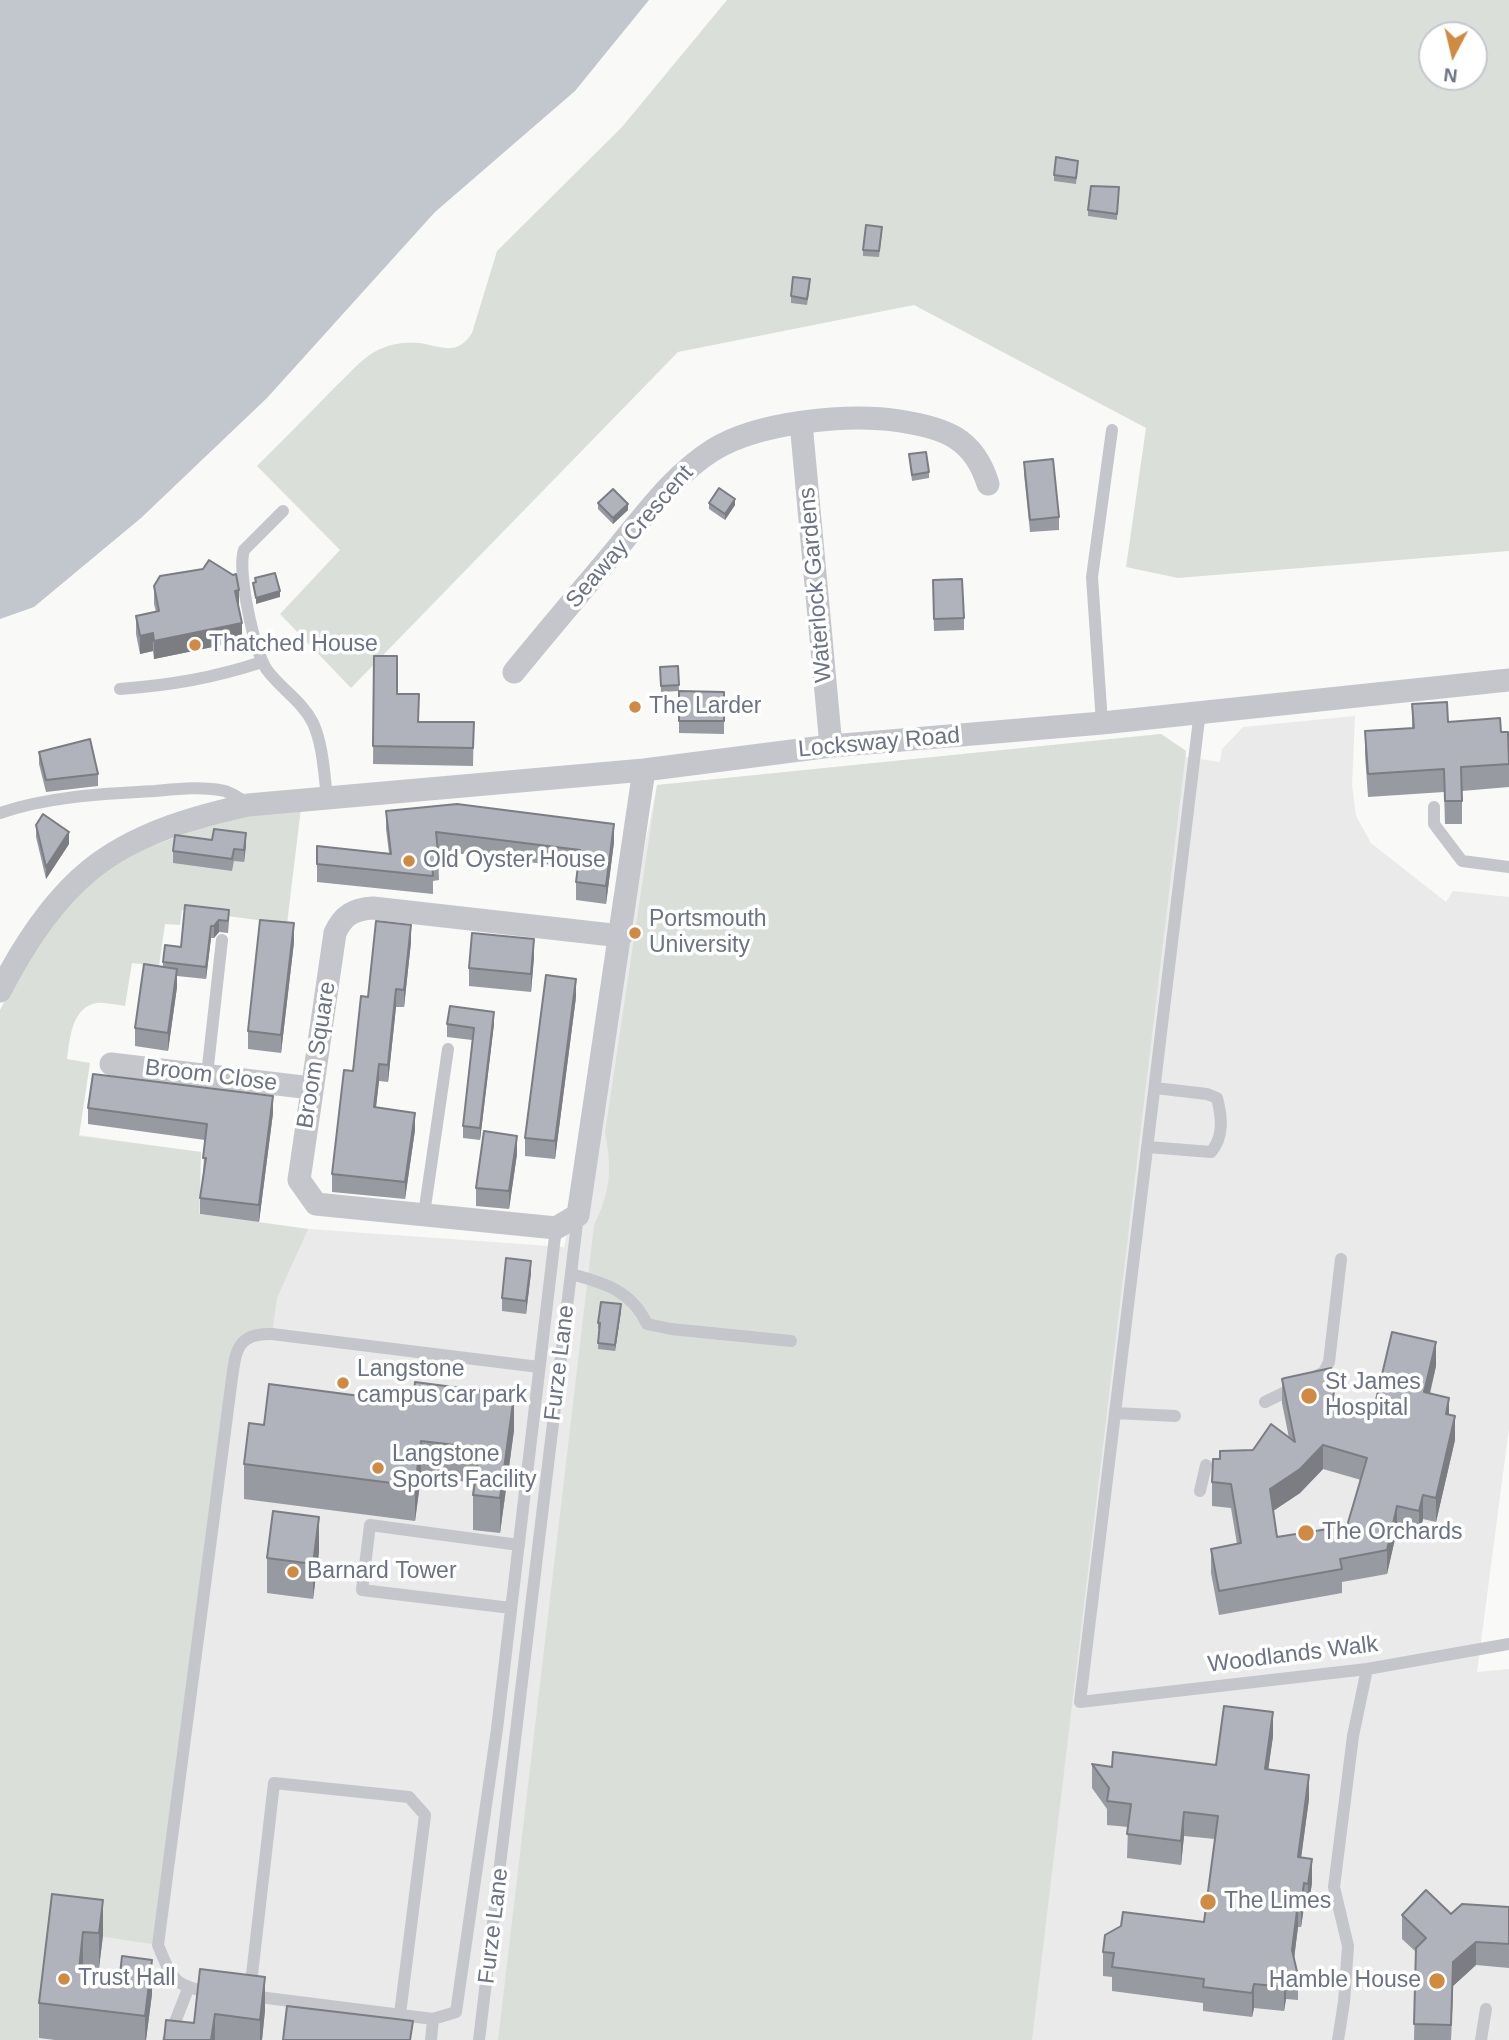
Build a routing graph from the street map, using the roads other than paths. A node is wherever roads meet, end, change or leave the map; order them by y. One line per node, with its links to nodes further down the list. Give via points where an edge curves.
1 (801, 424): 3 (street, Seaway Crescent, via 880,419 940,430 972,450); 6 (street, Seaway Crescent, via 739,437 689,467); 11 (street, Waterlock Gardens)
2 (1112, 430): 10 (lane, via 1092,577)
3 (988, 484)
4 (283, 511): 5 (lane, via 244,550 242,558)
5 (262, 662): 8 (lane, via 219,676); 13 (lane, via 314,725)
6 (514, 672)
7 (1509, 680): 9 (street, Locksway Road)
8 (120, 689)
9 (1200, 711): 10 (street, Locksway Road); 25 (lane)
10 (1102, 723): 11 (street, Locksway Road)
11 (831, 746): 12 (street, Locksway Road)
12 (644, 770): 13 (street, Locksway Road); 18 (street, Furze Lane)
13 (327, 797): 14 (street, Locksway Road)
14 (248, 805): 16 (lane, via 234,794 196,788 86,796); 20 (street, Locksway Road, via 163,830 128,845 90,870 38,928)
15 (1434, 807): 17 (lane, via 1434,824 1462,861)
16 (0, 813)
17 (1509, 867)
18 (621, 936): 24 (street, Broom Square, via 356,909 341,920 335,933); 28 (street, Furze Lane)
19 (222, 940): 23 (lane)
20 (0, 991)
21 (448, 1049): 27 (lane)
22 (111, 1064): 23 (street, Broom Close)
23 (207, 1075): 24 (street, Broom Close)
24 (311, 1088): 27 (street, Broom Square, via 299,1180 316,1204)
25 (1155, 1088): 26 (lane); 26 (lane, via 1207,1094 1217,1098 1222,1114 1218,1143 1211,1152)
26 (1148, 1147): 35 (lane)
27 (424, 1214): 29 (street, Broom Square)
28 (578, 1215): 29 (street); 31 (lane, Furze Lane)
29 (556, 1228): 33 (lane)
30 (1341, 1259): 34 (lane, via 1324,1372)
31 (571, 1274): 32 (lane, via 631,1299 647,1324); 50 (lane, Furze Lane)
32 (791, 1341)
33 (539, 1367): 39 (lane); 43 (lane, via 272,1334 253,1336 239,1346 158,1945 170,1975)
34 (1265, 1402)
35 (1115, 1413): 36 (lane); 42 (lane, Woodlands Walk, via 1080,1702)
36 (1175, 1416)
37 (1206, 1465): 38 (lane)
38 (1200, 1492)
39 (519, 1545): 40 (lane); 40 (lane, via 370,1525 362,1590)
40 (511, 1608): 47 (lane, via 456,2012)
41 (1509, 1644): 42 (lane, Woodlands Walk)
42 (1367, 1668): 51 (lane, via 1353,1736 1334,1887 1348,1946)
43 (188, 1989): 44 (lane); 48 (lane)
44 (237, 1994): 46 (lane); 46 (lane, via 274,1783 409,1797 425,1815)
45 (1486, 2009): 52 (lane)
46 (400, 2014): 47 (lane)
47 (433, 2019): 49 (lane)
48 (168, 2040)
49 (431, 2040)
50 (479, 2040)
51 (1338, 2040)
52 (1481, 2040)

